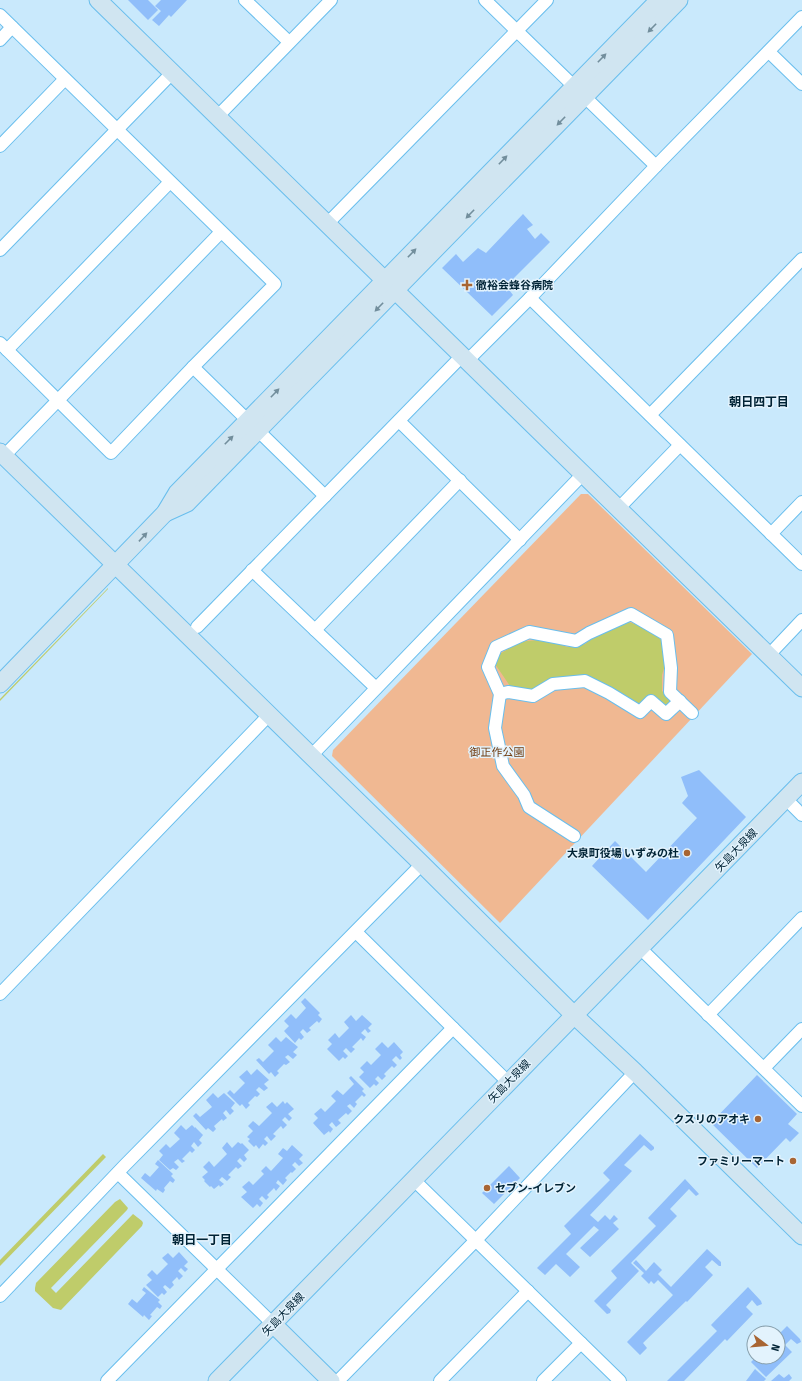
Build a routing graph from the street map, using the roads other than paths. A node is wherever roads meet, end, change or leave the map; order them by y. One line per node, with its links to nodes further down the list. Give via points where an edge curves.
1 (98, 0): 15 (street)
2 (245, 0): 13 (street)
3 (331, 0): 13 (street)
4 (485, 0): 11 (street)
5 (547, 0): 11 (street)
6 (659, 0): 18 (street, one-way to 6)
7 (679, 0): 18 (street, one-way to 18)
8 (0, 15): 10 (street)
9 (802, 17): 14 (street)
10 (12, 27): 12 (street); 16 (street)
11 (517, 31): 18 (street); 24 (street)
12 (0, 40)
13 (289, 42): 19 (street)
14 (769, 52): 17 (street); 22 (street)
15 (172, 73): 19 (street); 20 (street)
16 (65, 79): 20 (street); 21 (street)
17 (802, 84)
18 (580, 91): 22 (street); 28 (street)
19 (217, 117): 24 (street)
20 (117, 130): 23 (street); 26 (street)
21 (0, 146)
22 (656, 166): 29 (street)
23 (170, 182): 25 (street); 30 (street)
24 (327, 224): 28 (street)
25 (221, 232): 32 (street, via 275,284); 33 (street)
26 (0, 250)
27 (802, 259): 34 (street)
28 (390, 286): 31 (street); 36 (street)
29 (530, 298): 31 (street); 34 (street)
30 (3, 347): 33 (street)
31 (461, 362): 35 (street); 39 (street)
32 (193, 367): 33 (street, via 111,453); 36 (street)
33 (58, 400): 38 (street)
34 (650, 415): 37 (street)
35 (399, 421): 40 (street); 41 (street)
36 (253, 426): 41 (street); 47 (street, one-way to 36, via 165,513 177,493)
37 (680, 444): 43 (street); 44 (street)
38 (2, 454): 47 (street)
39 (583, 474): 43 (street); 45 (street)
40 (460, 480): 45 (street); 51 (street)
41 (325, 496): 48 (street)
42 (802, 502): 44 (street)
43 (618, 509): 52 (street)
44 (771, 534): 46 (street)
45 (520, 540): 54 (street)
46 (802, 564)
47 (116, 565): 53 (street); 59 (street)
48 (252, 570): 50 (street); 51 (street)
49 (802, 620): 52 (street)
50 (196, 628)
51 (315, 630): 54 (street)
52 (768, 656): 55 (street)
53 (0, 684)
54 (376, 688): 60 (street)
55 (802, 688)
56 (500, 694): 57 (street, via 508,692 533,696 553,684 585,681 640,712 651,701 666,714); 57 (street, via 488,667 496,647 529,632 576,641 631,614 667,635 670,692); 64 (street, via 495,728 503,766 529,806)
57 (680, 701): 58 (street)
58 (692, 713)
59 (269, 715): 60 (street); 69 (street)
60 (311, 756): 65 (street)
61 (802, 782): 62 (street, 矢島大泉線)
62 (786, 799): 63 (street); 68 (street, 矢島大泉線)
63 (802, 815)
64 (574, 836)
65 (422, 864): 67 (street); 70 (street)
66 (802, 918): 71 (street)
67 (356, 932): 72 (street); 78 (street)
68 (640, 948): 70 (street, 矢島大泉線); 71 (street)
69 (0, 994)
70 (574, 1015): 75 (street); 76 (street, 矢島大泉線)
71 (708, 1015): 74 (street)
72 (453, 1028): 76 (street); 82 (street)
73 (802, 1029): 74 (street)
74 (764, 1068): 77 (street)
75 (635, 1072): 80 (street); 81 (street)
76 (508, 1082): 79 (street, 矢島大泉線)
77 (802, 1106)
78 (118, 1173): 82 (street); 84 (street)
79 (414, 1180): 81 (street); 85 (street, 矢島大泉線)
80 (802, 1236)
81 (476, 1240): 83 (street); 90 (street)
82 (217, 1269): 85 (street); 87 (street)
83 (528, 1291): 86 (street); 91 (street)
84 (0, 1296)
85 (273, 1324): 88 (street, 矢島大泉線); 89 (street)
86 (581, 1343): 92 (street); 93 (street)
87 (107, 1381)
88 (217, 1381)
89 (331, 1381)
90 (338, 1381)
91 (440, 1381)
92 (543, 1381)
93 (620, 1381)

